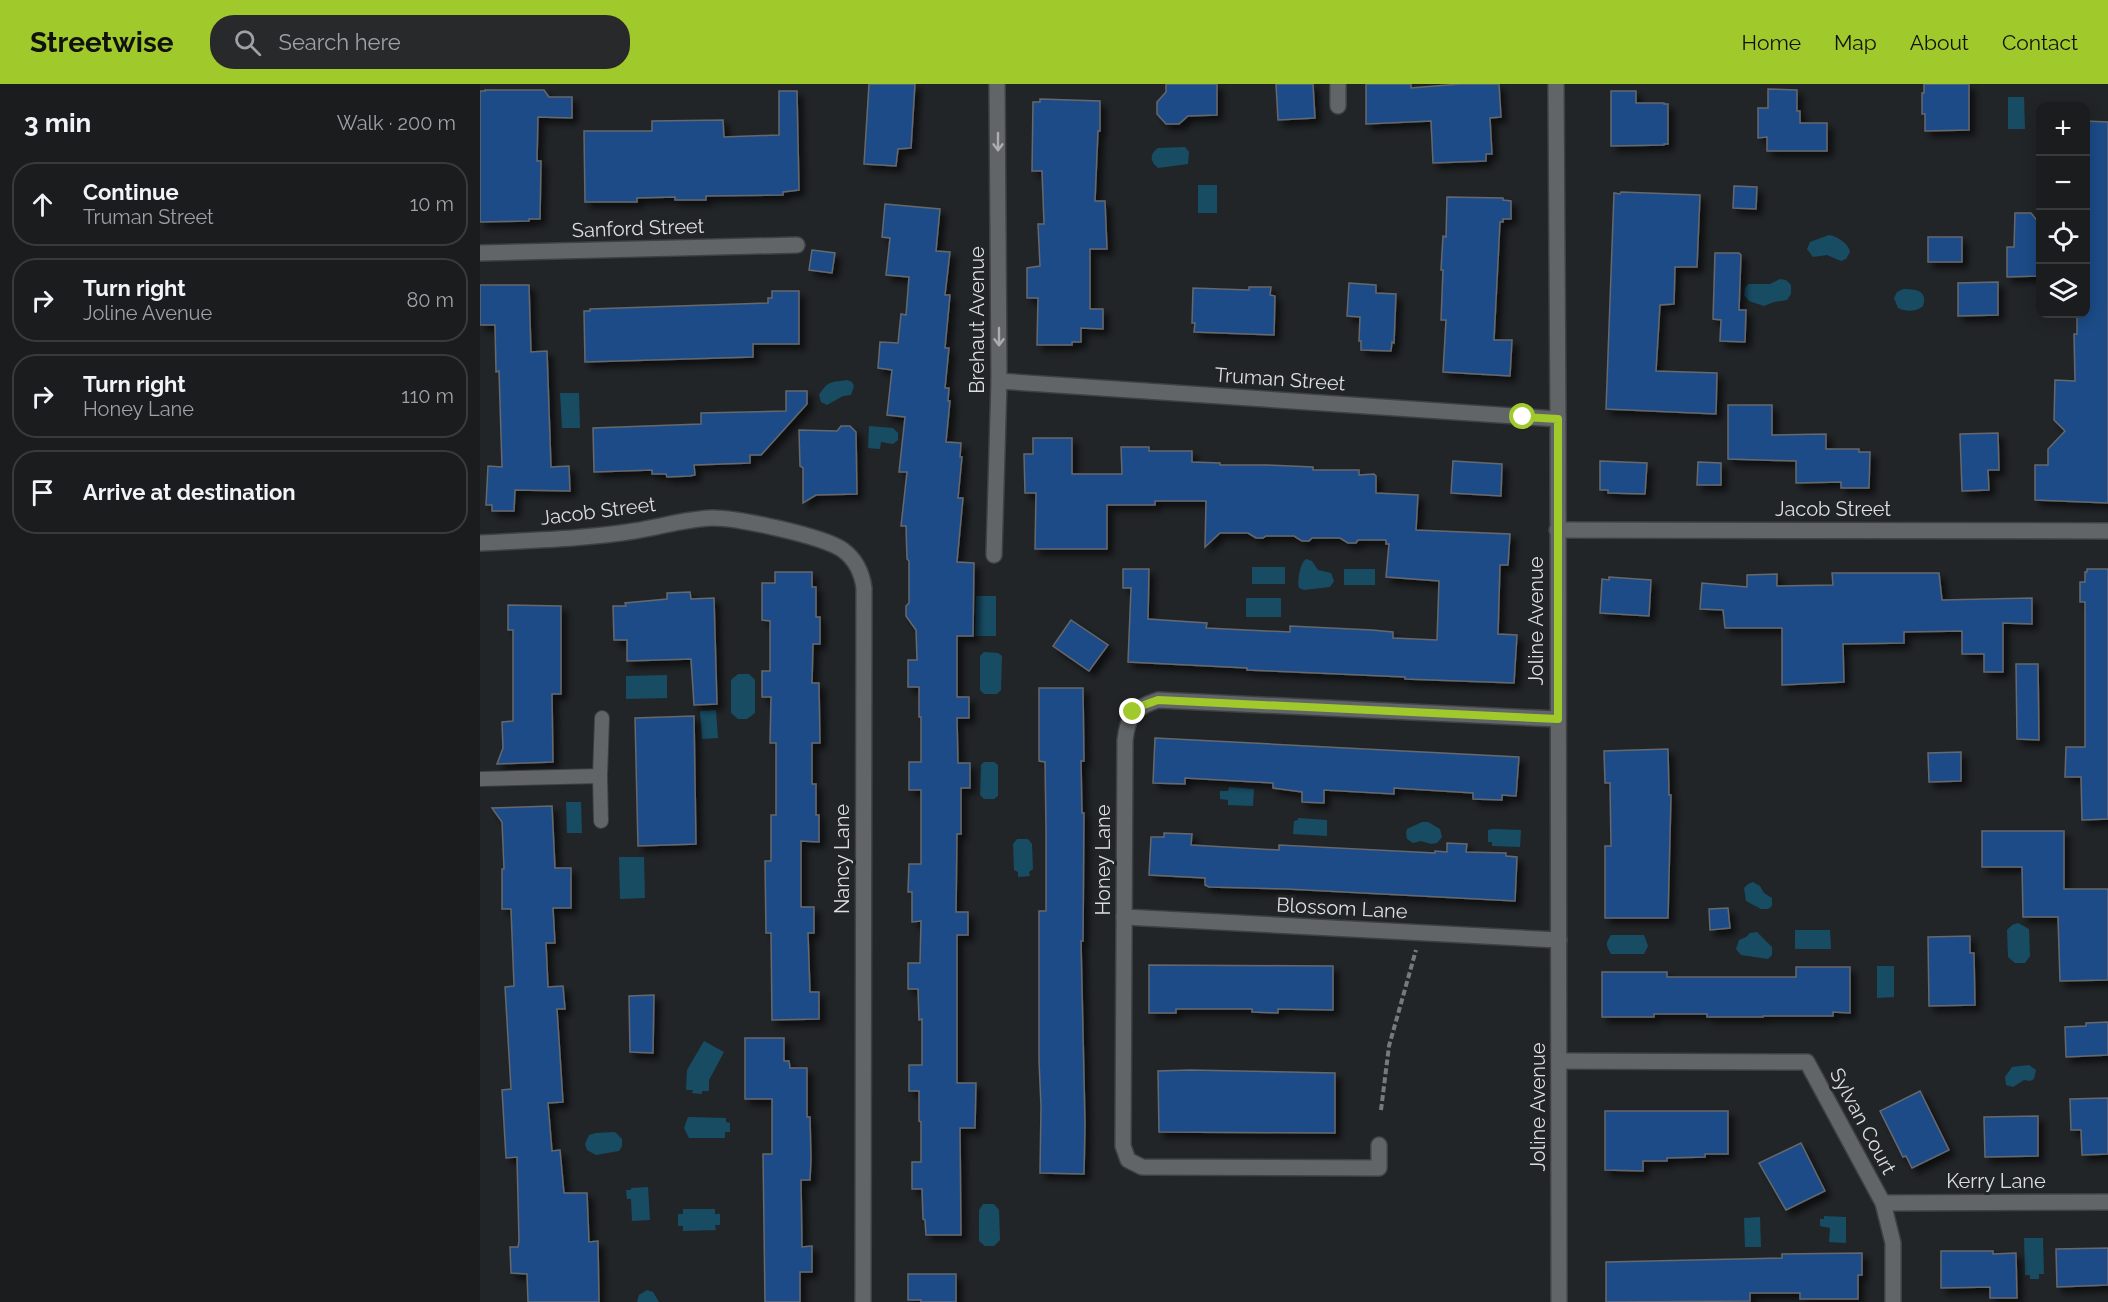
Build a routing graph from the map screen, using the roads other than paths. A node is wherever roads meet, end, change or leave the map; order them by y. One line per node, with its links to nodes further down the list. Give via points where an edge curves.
1 (997, 84): 7 (street, Brehaut Avenue, one-way to 7)
2 (1338, 84): 4 (street)
3 (1556, 84): 8 (street, Joline Avenue)
4 (1338, 106)
5 (797, 245): 6 (street, Sanford Street)
6 (480, 253)
7 (999, 381): 8 (street, Truman Street); 13 (street, Brehaut Avenue)
8 (1558, 419): 10 (street, Joline Avenue)
9 (721, 518): 12 (street, Jacob Street, via 591,536); 25 (street, Nancy Lane, via 833,544 851,557 863,579)
10 (1557, 530): 11 (street, Jacob Street); 15 (street, Joline Avenue)
11 (2108, 531)
12 (480, 543)
13 (993, 555)
14 (602, 718): 16 (lane)
15 (1558, 719): 19 (street, Honey Lane, via 1158,700 1144,705 1133,712 1126,726); 20 (street, Joline Avenue)
16 (600, 776): 17 (lane); 18 (lane)
17 (480, 779)
18 (601, 821)
19 (1124, 917): 20 (street, Blossom Lane); 22 (street, Honey Lane, via 1123,1146 1128,1160 1142,1167 1379,1168)
20 (1559, 940): 21 (street, Joline Avenue)
21 (1559, 1062): 24 (street, Sylvan Court, via 1807,1062); 26 (street, Joline Avenue)
22 (1379, 1145)
23 (2108, 1202): 24 (street, Kerry Lane)
24 (1883, 1203): 27 (street, Sylvan Court, via 1893,1243)
25 (863, 1302)
26 (1559, 1302)
27 (1893, 1302)

